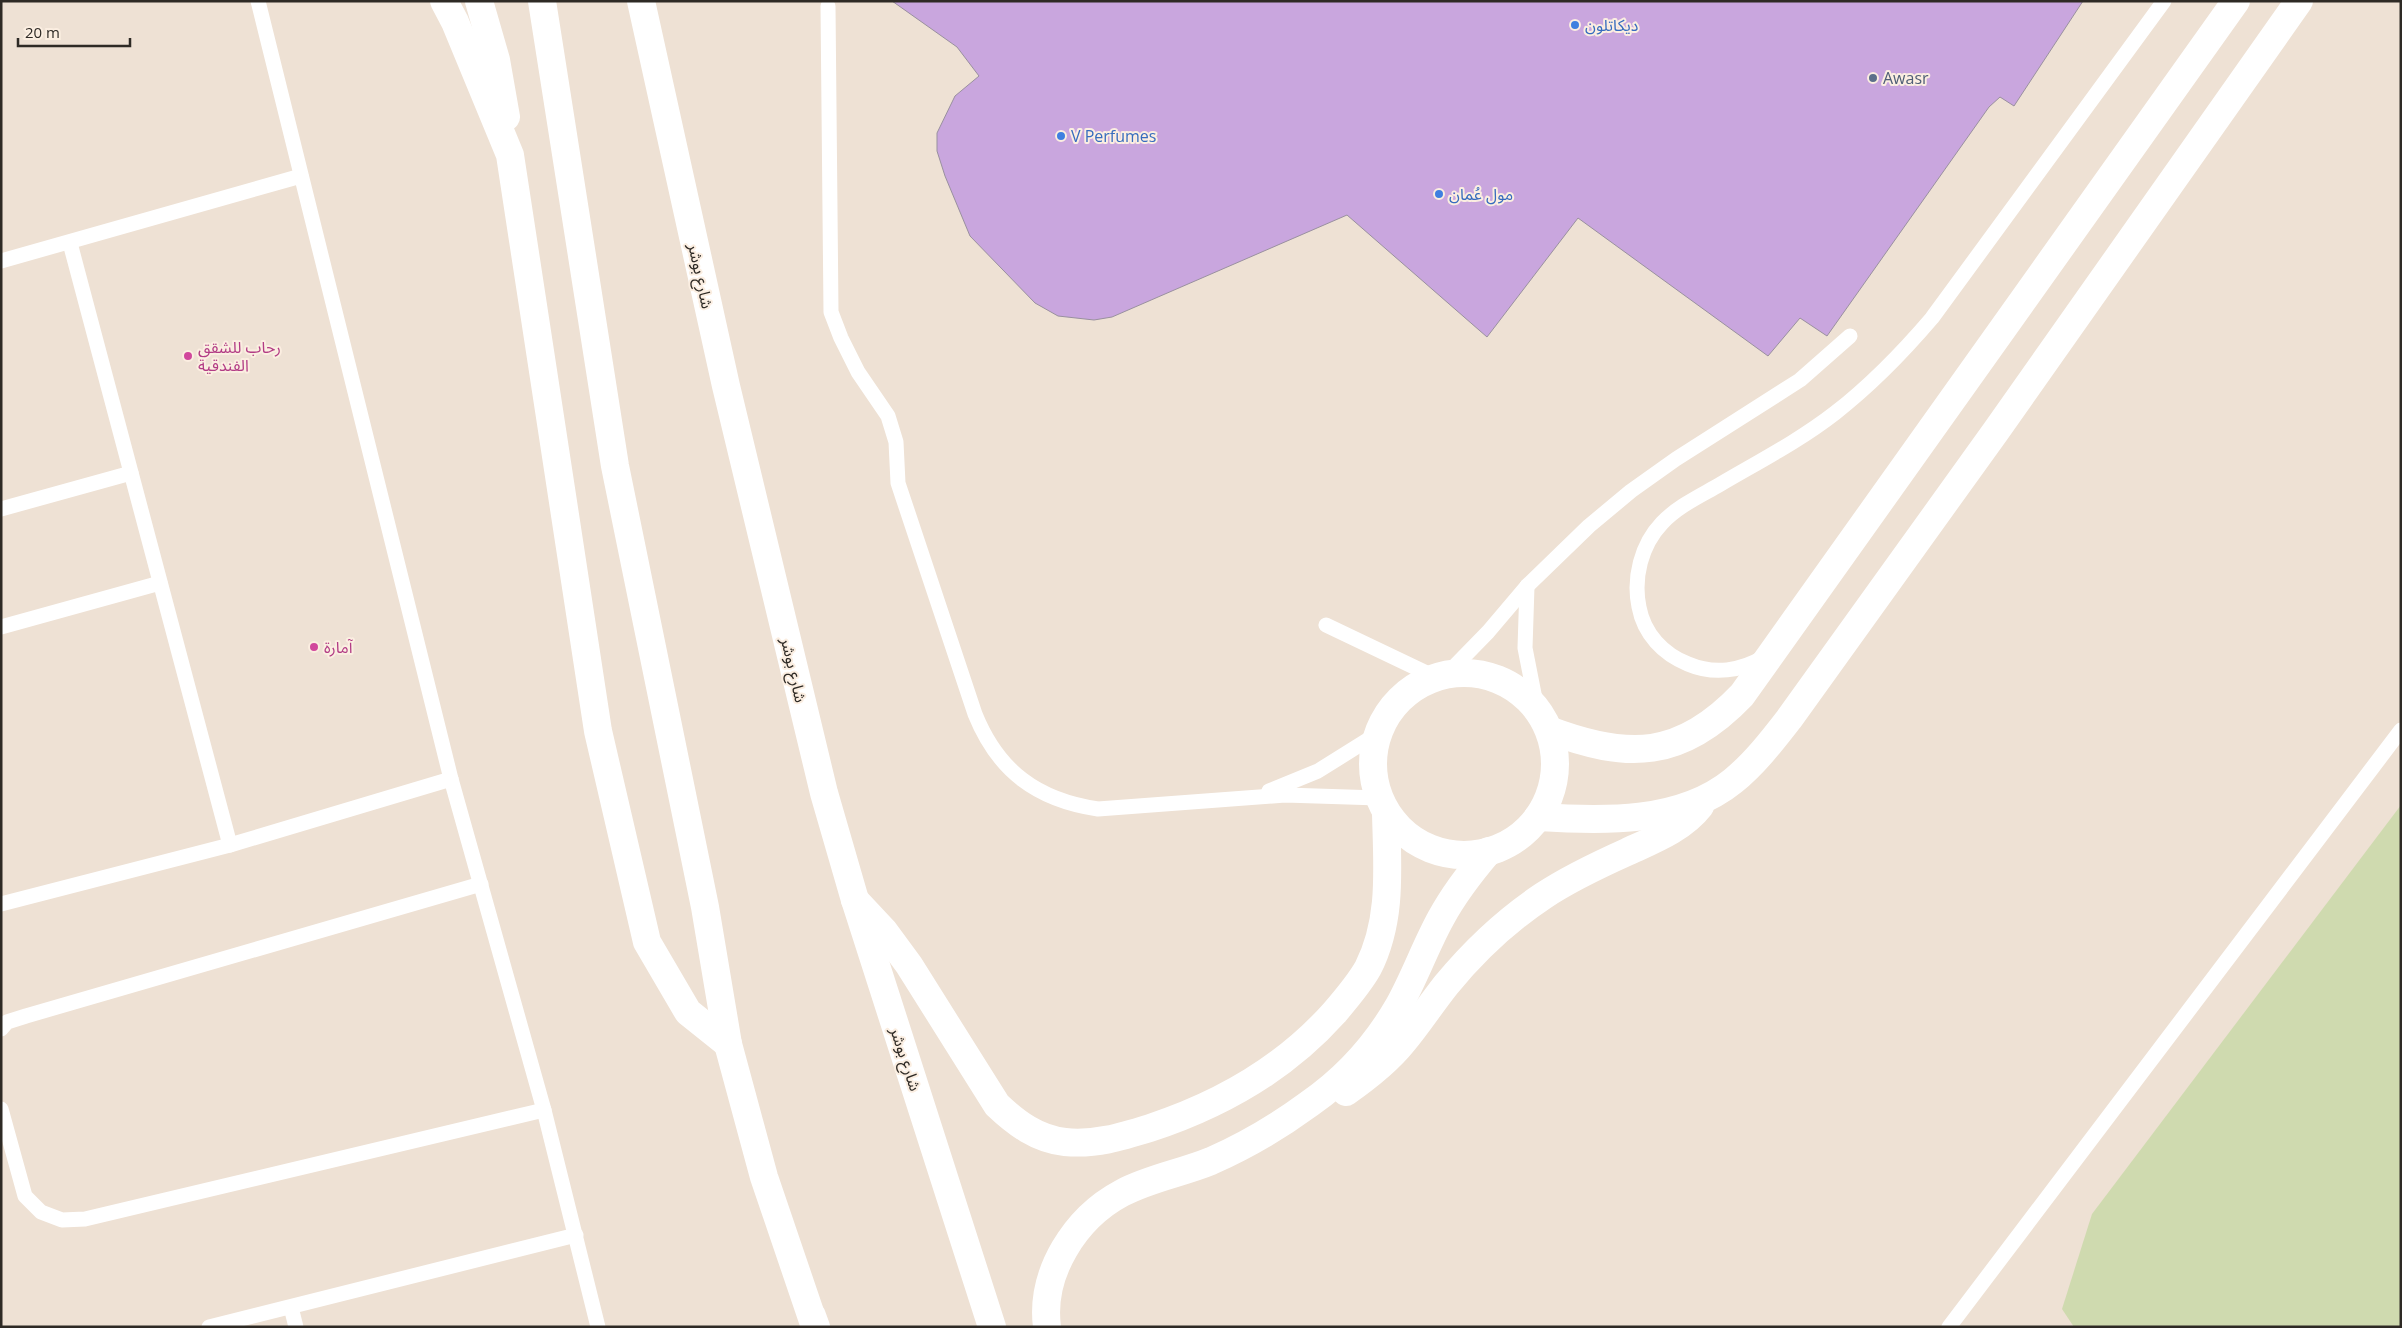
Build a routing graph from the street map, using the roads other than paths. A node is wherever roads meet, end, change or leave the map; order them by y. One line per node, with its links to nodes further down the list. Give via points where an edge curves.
1 (258, 1): 11 (lane)
2 (444, 1): 10 (main road)
3 (479, 1): 10 (main road, via 496,60)
4 (542, 1): 37 (main road, via 615,466 706,907)
5 (641, 1): 34 (main road, شارع بوشر, via 726,386 824,793)
6 (2164, 1): 21 (lane, via 1932,318 1903,352 1835,414 1797,440 1683,506 1662,523 1647,544 1638,569 1636,595 1642,621 1655,642 1675,659 1699,669 1725,671 1750,666)
7 (2236, 1): 21 (main road)
8 (2299, 1): 28 (main road, via 1789,719 1752,763 1732,782)
9 (828, 6): 27 (lane, via 831,312 858,372 888,416 896,442 898,483 984,736 1008,767 1031,787 1074,806 1121,809)
10 (510, 155): 37 (main road, via 598,731 647,942 688,1012)
11 (301, 176): 12 (lane); 26 (lane)
12 (70, 244): 13 (lane); 15 (lane)
13 (1, 261)
14 (1850, 336): 18 (lane, via 1800,380 1631,491 1588,526)
15 (131, 473): 16 (lane); 17 (lane)
16 (1, 509)
17 (160, 583): 20 (lane); 31 (lane)
18 (1527, 586): 22 (lane, via 1488,632); 23 (lane, via 1525,648)
19 (1326, 625): 22 (lane)
20 (1, 627)
21 (1772, 653): 23 (main road, via 1726,712 1707,726 1671,742 1641,749 1594,746)
22 (1441, 676): 23 (main road, via 1467,672 1506,683 1523,694); 25 (main road, via 1416,686 1399,699)
23 (1543, 719): 30 (main road, via 1554,752 1554,775 1549,797)
24 (2401, 730): 49 (lane)
25 (1377, 734): 27 (lane, via 1318,771); 29 (main road, via 1372,755 1373,777)
26 (451, 779): 31 (lane); 33 (lane)
27 (1254, 796): 29 (lane, via 1317,794)
28 (1709, 796): 30 (main road, via 1664,812 1605,818); 40 (main road, via 1685,822 1580,874 1509,921 1476,951 1402,1044 1375,1070 1347,1092 1315,1110)
29 (1382, 805): 32 (main road, via 1401,830 1420,844 1434,850 1465,855); 34 (main road, via 1387,903 1383,925 1367,968 1340,1006 1278,1065 1229,1095 1177,1119 1114,1139 1063,1142 1038,1135 997,1105 909,965)
30 (1538, 817): 32 (main road, via 1516,838)
31 (230, 845): 35 (lane)
32 (1489, 851): 40 (main road, via 1450,901 1398,1007 1379,1035 1335,1084)
33 (480, 884): 36 (lane, via 26,1016 7,1022); 39 (lane)
34 (855, 900): 47 (main road, شارع بوشر)
35 (1, 904)
36 (1, 1029)
37 (728, 1044): 43 (main road, via 764,1177)
38 (1, 1108): 39 (lane, via 25,1196 41,1212 62,1220 85,1219)
39 (544, 1110): 41 (lane)
40 (1281, 1123): 48 (main road, via 1218,1157 1123,1193 1101,1206 1081,1224 1054,1270)
41 (576, 1235): 42 (lane); 46 (lane)
42 (291, 1307): 44 (lane); 45 (lane)
43 (814, 1323)
44 (209, 1327)
45 (296, 1327)
46 (598, 1327)
47 (992, 1327)
48 (1046, 1327)
49 (1949, 1327)

